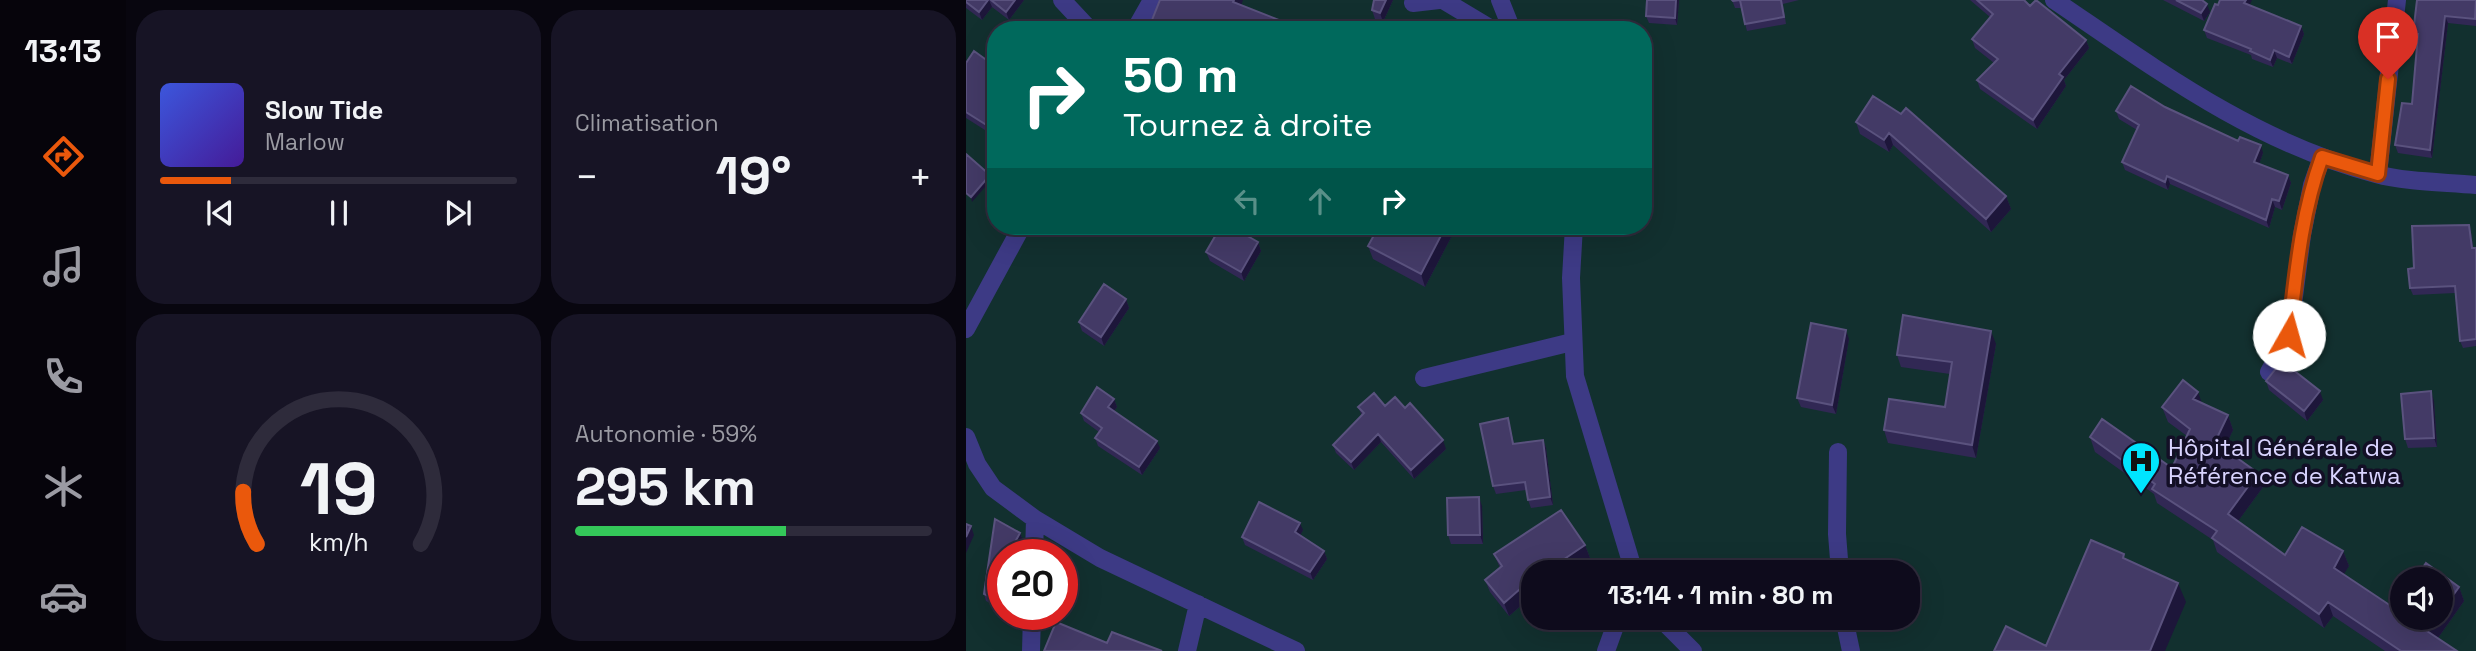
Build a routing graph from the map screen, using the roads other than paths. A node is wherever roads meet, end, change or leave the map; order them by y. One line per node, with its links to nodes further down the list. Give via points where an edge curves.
1 (1062, 0): 8 (street)
2 (1152, 0): 9 (street)
3 (1441, 0): 7 (street); 10 (street)
4 (1500, 0): 11 (street)
5 (2054, 0): 12 (street, via 2248,125)
6 (2397, 0): 13 (street)
7 (1413, 3)
8 (1082, 21)
9 (1140, 21)
10 (1477, 21)
11 (1508, 21)
12 (2322, 157): 13 (street); 19 (street, via 2302,235 2289,335)
13 (2378, 174): 14 (street)
14 (2476, 185)
15 (1017, 235): 17 (street)
16 (1573, 235): 18 (street)
17 (966, 329)
18 (1572, 342): 20 (street); 25 (street, via 1575,376)
19 (2269, 372)
20 (1424, 378)
21 (966, 437): 23 (street, via 993,488)
22 (1838, 452): 26 (street)
23 (1035, 519): 24 (street); 27 (street, via 1100,558)
24 (1034, 539)
25 (1630, 560)
26 (1839, 560)
27 (1198, 604): 33 (street); 34 (street)
28 (1032, 630): 32 (street)
29 (1614, 630): 35 (street)
30 (1672, 630): 36 (street)
31 (1847, 630): 37 (street)
32 (1031, 651)
33 (1186, 651)
34 (1296, 651)
35 (1606, 651)
36 (1693, 651)
37 (1851, 651)

